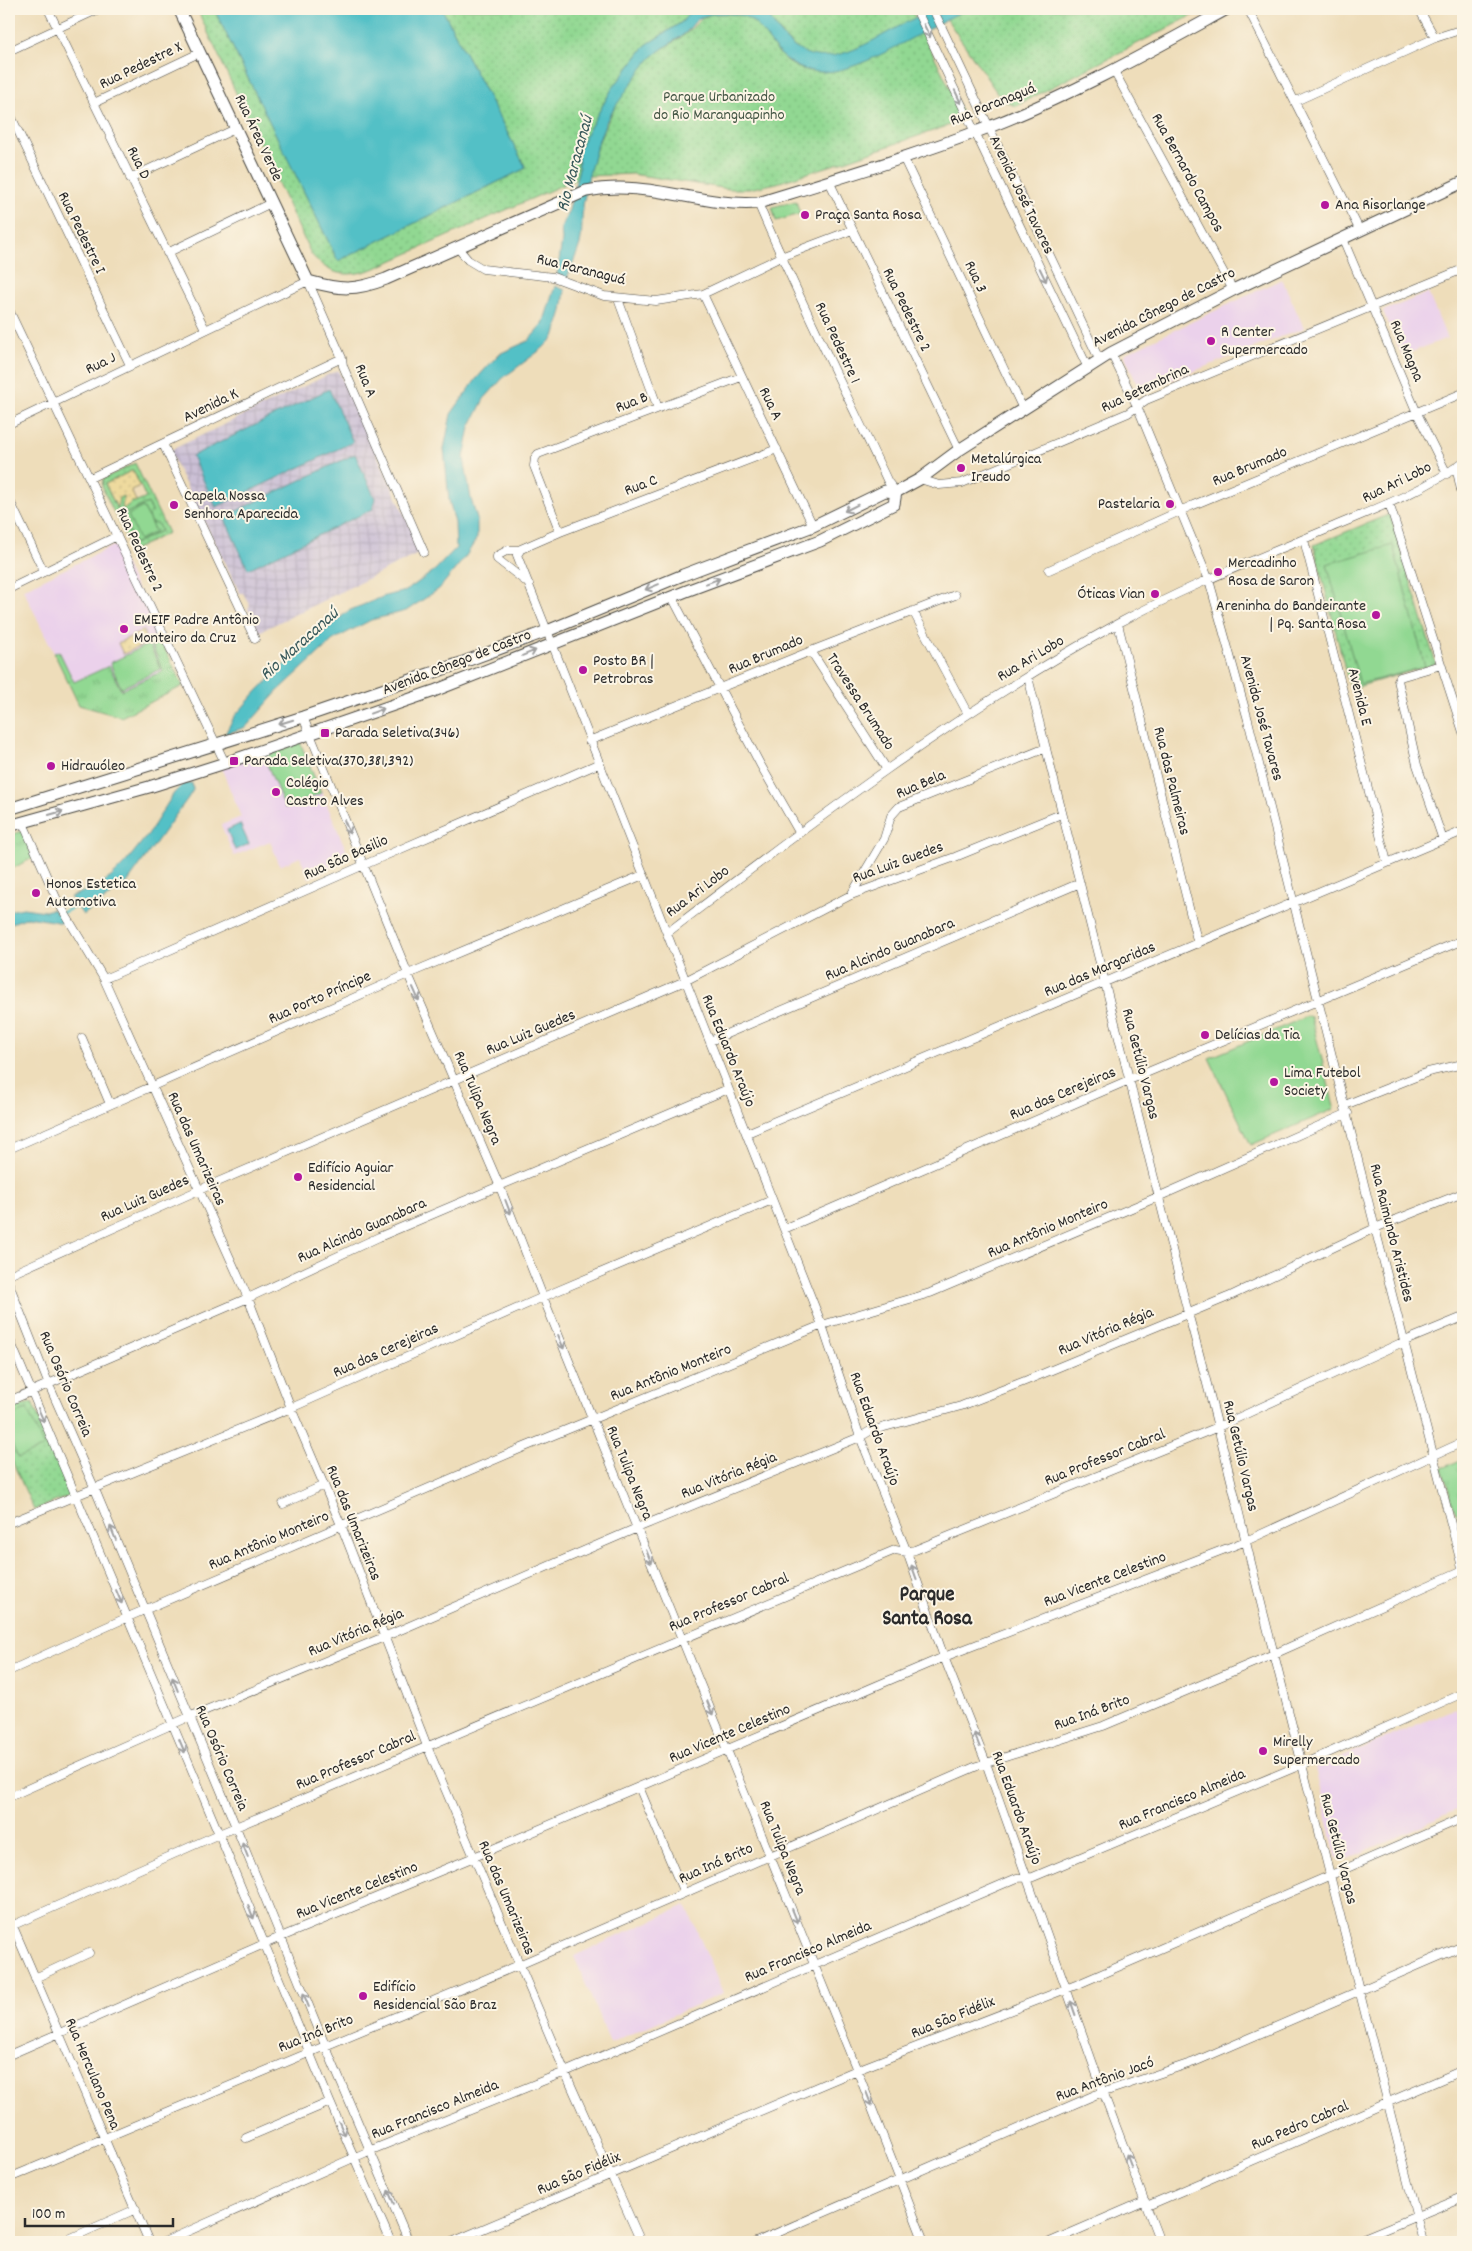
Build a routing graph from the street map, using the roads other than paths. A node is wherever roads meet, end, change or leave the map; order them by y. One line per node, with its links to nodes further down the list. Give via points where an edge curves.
1 (48, 9): 9 (street, Rua D)
2 (99, 9): 9 (street)
3 (179, 9): 13 (main road, Rua Área Verde)
4 (916, 9): 20 (street, Avenida José Tavares, one-way to 20)
5 (933, 9): 18 (street, Avenida José Tavares)
6 (1228, 9): 14 (main road, Rua Paranaguá)
7 (1248, 9): 15 (street)
8 (1419, 9): 11 (street)
9 (57, 29): 12 (street); 16 (street, Rua D)
10 (1463, 29): 11 (street)
11 (1435, 38): 15 (street)
12 (9, 50)
13 (199, 52): 16 (street, Rua Pedestre X); 19 (main road, Rua Área Verde)
14 (1114, 71): 18 (main road, Rua Paranaguá); 35 (street, Rua Bernardo Campos)
15 (1296, 101): 28 (street)
16 (94, 103): 22 (street, Rua D)
17 (9, 112): 44 (street, Rua Pedestre I)
18 (990, 127): 20 (main road, Rua Paranaguá); 43 (street, Avenida José Tavares)
19 (235, 129): 22 (street); 25 (main road, Rua Área Verde)
20 (975, 132): 21 (main road, Rua Paranaguá); 45 (street, Avenida José Tavares, one-way to 45)
21 (902, 157): 23 (main road, Rua Paranaguá); 51 (street, Rua 3)
22 (130, 178): 31 (street, Rua D)
23 (829, 181): 26 (main road, Rua Paranaguá); 27 (street, Rua Pedestre 2)
24 (1463, 182): 28 (main road, Avenida Cônego de Castro)
25 (270, 203): 31 (street); 34 (main road, Rua Área Verde)
26 (758, 203): 30 (main road, Rua Paranaguá, via 724,202 610,187 572,196); 32 (street, Rua Pedestre 1)
27 (852, 230): 32 (street, Rua Paranaguá); 56 (street, Rua Pedestre 2)
28 (1360, 231): 29 (main road, Avenida Cônego de Castro)
29 (1343, 239): 35 (main road, Avenida Cônego de Castro); 38 (street, Rua Magna)
30 (457, 247): 34 (main road, via 365,287 342,289); 37 (street, Rua Paranaguá, via 468,260 483,269 553,277)
31 (167, 254): 40 (street, Rua D)
32 (781, 257): 36 (street, Rua Paranaguá); 62 (street, Rua Pedestre 1, via 880,465)
33 (1463, 269): 38 (street, Rua Setembrina)
34 (308, 281): 40 (street); 42 (street, Rua Área Verde)
35 (1233, 290): 41 (main road, Avenida Cônego de Castro)
36 (703, 294): 37 (street, Rua Paranaguá, via 656,301); 46 (street, Rua A)
37 (618, 299): 50 (street)
38 (1372, 306): 49 (street, Rua Setembrina); 52 (street, Rua Magna)
39 (9, 310): 48 (street, Rua Pedestre 2)
40 (205, 329): 44 (street, Rua J)
41 (1111, 352): 43 (main road, Avenida Cônego de Castro); 49 (street, Avenida José Tavares)
42 (342, 358): 54 (street, Avenida K); 73 (street, Rua A)
43 (1099, 360): 45 (main road, Avenida Cônego de Castro)
44 (130, 365): 48 (street, Rua J)
45 (1087, 366): 51 (main road, Avenida Cônego de Castro)
46 (741, 377): 50 (street, Rua B); 55 (street, Rua A)
47 (1463, 393): 52 (street, Rua Brumado)
48 (54, 402): 53 (street, Rua J); 60 (street, Rua Pedestre 2)
49 (1137, 406): 61 (street, Rua Setembrina, via 1128,413 962,483 939,486); 66 (street, Avenida José Tavares)
50 (658, 408): 68 (street, Rua B, via 541,452 535,458 534,466)
51 (1023, 409): 56 (main road, Avenida Cônego de Castro)
52 (1418, 413): 59 (street, Rua Magna); 66 (street, Rua Brumado)
53 (9, 424)
54 (163, 444): 60 (street, Avenida K); 86 (street)
55 (777, 449): 67 (street, Rua A); 68 (street, Rua C)
56 (959, 450): 61 (main road, Avenida Cônego de Castro)
57 (1463, 462): 58 (street, Rua Ari Lobo)
58 (1456, 467): 59 (street, Rua Ari Lobo); 64 (street)
59 (1447, 474): 65 (street, Rua Ari Lobo)
60 (90, 478): 69 (street, Rua Pedestre 2)
61 (920, 479): 62 (main road, Avenida Cônego de Castro)
62 (896, 492): 67 (main road, Avenida Cônego de Castro, one-way to 67, via 884,492); 71 (main road, Avenida Cônego de Castro, via 894,504)
63 (9, 499): 75 (street)
64 (1463, 499)
65 (1389, 503): 70 (street, Rua Ari Lobo); 89 (street)
66 (1182, 510): 74 (street, Rua Brumado); 77 (street, Avenida José Tavares)
67 (813, 526): 71 (main road); 76 (main road, Avenida Cônego de Castro)
68 (560, 532): 72 (street, Rua C)
69 (117, 536): 75 (street); 97 (street, Rua Pedestre 2)
70 (1304, 540): 77 (street, Rua Ari Lobo); 109 (street, Avenida E)
71 (820, 541): 80 (main road, Avenida Cônego de Castro, one-way to 71)
72 (518, 551): 78 (street, Rua Eduardo Araújo); 78 (street, Rua C, via 502,552 497,559)
73 (424, 552)
74 (1049, 570)
75 (44, 572): 79 (street)
76 (683, 574): 80 (main road); 85 (main road, Avenida Cônego de Castro, one-way to 85)
77 (1209, 580): 84 (street, Rua Ari Lobo); 114 (street, Avenida José Tavares)
78 (528, 584): 85 (street, Rua Eduardo Araújo)
79 (9, 589)
80 (689, 590): 82 (main road, Avenida Cônego de Castro)
81 (955, 596): 83 (street, Rua Brumado)
82 (672, 597): 87 (main road, Avenida Cônego de Castro); 91 (street)
83 (913, 611): 88 (street, Rua Brumado); 92 (street)
84 (1118, 624): 90 (street, Rua Ari Lobo); 117 (street, Rua das Palmeiras)
85 (547, 630): 87 (street, Rua Eduardo Araújo); 93 (main road, Avenida Cônego de Castro)
86 (255, 639)
87 (552, 644): 95 (main road, Avenida Cônego de Castro, one-way to 87, via 434,691); 96 (street, Rua Eduardo Araújo)
88 (811, 651): 91 (street, Rua Brumado); 101 (street, Travessa Brumado)
89 (1441, 666): 94 (street); 108 (street, via 1398,680 1417,764)
90 (1028, 677): 92 (street, Rua Ari Lobo); 98 (street, Rua Getúlio Vargas)
91 (722, 688): 96 (street, Rua Brumado); 107 (street, via 760,764)
92 (968, 714): 101 (street, Rua Ari Lobo)
93 (304, 717): 95 (street, Rua Tulipa Negra); 97 (main road, Avenida Cônego de Castro, one-way to 97)
94 (1463, 732)
95 (309, 735): 99 (main road, Avenida Cônego de Castro); 110 (street, Rua Tulipa Negra, one-way to 110)
96 (589, 741): 100 (street, Rua Eduardo Araújo)
97 (215, 744): 99 (street, Rua Pedestre 2); 102 (main road, Avenida Cônego de Castro)
98 (1046, 748): 103 (street, Rua Getúlio Vargas); 113 (street, Rua Bela, via 899,807 891,816 884,839)
99 (225, 763): 104 (main road, Avenida Cônego de Castro, one-way to 99)
100 (600, 764): 110 (street, Rua São Basilio); 111 (street, Rua Eduardo Araújo)
101 (886, 768): 107 (street, Rua Ari Lobo)
102 (9, 809)
103 (1061, 814): 112 (street, Rua Getúlio Vargas); 113 (street, Rua Luiz Guedes)
104 (23, 823): 105 (main road, Avenida Cônego de Castro); 119 (street, Rua das Umarizeiras, via 58,902)
105 (9, 826)
106 (1463, 831): 108 (street, Rua das Margaridas)
107 (800, 832): 115 (street, Rua Ari Lobo)
108 (1443, 840): 109 (street, Rua das Margaridas)
109 (1387, 862): 114 (street, Rua das Margaridas)
110 (362, 865): 118 (street, Rua Tulipa Negra); 119 (street, Rua São Basilio)
111 (643, 875): 115 (street, Rua Eduardo Araújo); 118 (street, Rua Porto Príncipe)
112 (1080, 883): 121 (street, Rua Getúlio Vargas); 124 (street, Rua Alcindo Guanabara)
113 (851, 895): 120 (street, Rua Luiz Guedes)
114 (1294, 902): 117 (street, Rua das Margaridas); 122 (street, Rua Raimundo Aristides)
115 (667, 933): 120 (street, Rua Eduardo Araújo)
116 (1463, 940): 122 (street, Rua das Cerejeiras)
117 (1198, 944): 121 (street, Rua das Margaridas)
118 (408, 974): 127 (street, Rua Tulipa Negra, one-way to 127); 128 (street, Rua Porto Príncipe)
119 (104, 979): 128 (street, Rua das Umarizeiras)
120 (685, 981): 124 (street, Rua Eduardo Araújo); 127 (street, Rua Luiz Guedes)
121 (1106, 982): 126 (street, Rua Getúlio Vargas); 132 (street, Rua das Margaridas)
122 (1318, 1002): 126 (street, Rua das Cerejeiras); 131 (street, Rua Raimundo Aristides)
123 (82, 1038): 130 (street)
124 (710, 1041): 129 (street, Rua Eduardo Araújo)
125 (1463, 1064): 131 (street, Rua Antônio Monteiro, via 1428,1072)
126 (1129, 1080): 137 (street, Rua Getúlio Vargas); 140 (street, Rua das Cerejeiras)
127 (454, 1081): 134 (street, Rua Tulipa Negra); 135 (street, Rua Luiz Guedes)
128 (152, 1086): 130 (street, Rua Porto Príncipe); 135 (street, Rua das Umarizeiras)
129 (728, 1089): 132 (street, Rua Eduardo Araújo); 134 (street, Rua Alcindo Guanabara)
130 (110, 1104): 133 (street, Rua Porto Príncipe)
131 (1347, 1109): 137 (street, Rua Antônio Monteiro); 139 (street, Rua Raimundo Aristides)
132 (747, 1133): 138 (street, Rua Eduardo Araújo)
133 (9, 1149)
134 (500, 1187): 143 (street, Rua Tulipa Negra, one-way to 143); 144 (street, Rua Alcindo Guanabara, via 379,1237)
135 (199, 1190): 141 (street, Rua Luiz Guedes); 144 (street, Rua das Umarizeiras)
136 (1463, 1193): 139 (street, Rua Vitória Régia)
137 (1160, 1196): 145 (street, Rua Getúlio Vargas); 147 (street, Rua Antônio Monteiro, via 930,1293)
138 (772, 1200): 140 (street, Rua Eduardo Araújo); 143 (street, Rua das Cerejeiras)
139 (1374, 1228): 145 (street, Rua Vitória Régia); 149 (street, Rua Raimundo Aristides)
140 (784, 1229): 147 (street, Rua Eduardo Araújo)
141 (9, 1275)
142 (9, 1284): 150 (street, Rua Osório Correia)
143 (543, 1297): 153 (street, Rua das Cerejeiras); 154 (street, Rua Tulipa Negra, one-way to 154)
144 (248, 1298): 150 (street, Rua Alcindo Guanabara); 153 (street, Rua das Umarizeiras)
145 (1188, 1313): 155 (street, Rua Getúlio Vargas); 156 (street, Rua Vitória Régia, via 961,1406 870,1431)
146 (1463, 1317): 149 (street, Rua Professor Cabral)
147 (822, 1326): 154 (street, Rua Antônio Monteiro); 156 (street, Rua Eduardo Araújo)
148 (9, 1338): 151 (street, Rua Osório Correia)
149 (1404, 1341): 155 (street, Rua Professor Cabral); 158 (street, Rua Raimundo Aristides)
150 (49, 1385): 151 (street, Rua Alcindo Guanabara); 160 (street, Rua Osório Correia)
151 (31, 1392): 152 (street, Rua Alcindo Guanabara); 161 (street, Rua Osório Correia, one-way to 161)
152 (9, 1401)
153 (291, 1408): 159 (street, Rua das Umarizeiras); 160 (street, Rua das Cerejeiras)
154 (593, 1420): 164 (street, Rua Antônio Monteiro); 165 (street, Rua Tulipa Negra)
155 (1218, 1428): 166 (street, Rua Getúlio Vargas); 167 (street, Rua Professor Cabral)
156 (860, 1437): 165 (street, Rua Vitória Régia); 167 (street, Rua Eduardo Araújo)
157 (1463, 1442): 158 (street, Rua Vicente Celestino)
158 (1433, 1456): 166 (street, Rua Vicente Celestino); 168 (street, Rua Raimundo Aristides)
159 (324, 1485): 162 (street); 164 (street, Rua das Umarizeiras)
160 (94, 1487): 161 (street, Rua das Cerejeiras); 169 (street, Rua Osório Correia, one-way to 160)
161 (76, 1495): 163 (street, Rua das Cerejeiras); 170 (street, Rua Osório Correia, one-way to 170)
162 (283, 1504)
163 (9, 1523)
164 (341, 1525): 169 (street, Rua Antônio Monteiro); 171 (street, Rua das Umarizeiras)
165 (637, 1528): 171 (street, Rua Vitória Régia); 172 (street, Rua Tulipa Negra, one-way to 172)
166 (1246, 1540): 173 (street, Rua Getúlio Vargas); 174 (street, Rua Vicente Celestino)
167 (907, 1552): 172 (street, Rua Professor Cabral, via 895,1550); 174 (street, Rua Eduardo Araújo, one-way to 167)
168 (1463, 1570): 173 (street, Rua Iná Brito)
169 (145, 1610): 170 (street, Rua Antônio Monteiro); 177 (street, Rua Osório Correia, one-way to 169)
170 (128, 1617): 175 (street, Rua Antônio Monteiro); 178 (street, Rua Osório Correia)
171 (384, 1637): 177 (street, Rua Vitória Régia); 179 (street, Rua das Umarizeiras)
172 (682, 1638): 179 (street, Rua Professor Cabral); 180 (street, Rua Tulipa Negra, one-way to 180)
173 (1274, 1654): 181 (street, Rua Iná Brito, via 1103,1726); 182 (street, Rua Getúlio Vargas)
174 (944, 1657): 180 (street, Rua Vicente Celestino); 181 (street, Rua Eduardo Araújo, one-way to 174)
175 (9, 1671)
176 (1463, 1693): 182 (street, Rua Francisco Almeida)
177 (189, 1717): 178 (street, Rua Vitória Régia); 186 (street, Rua Osório Correia)
178 (173, 1724): 184 (street, Rua Vitória Régia); 187 (street, Rua Osório Correia, one-way to 187)
179 (427, 1746): 186 (street, Rua Professor Cabral); 189 (street, Rua das Umarizeiras)
180 (727, 1750): 183 (street, Rua Vicente Celestino); 188 (street, Rua Tulipa Negra)
181 (986, 1764): 188 (street, Rua Iná Brito); 191 (street, Rua Eduardo Araújo)
182 (1304, 1764): 190 (street, Rua Getúlio Vargas); 191 (street, Rua Francisco Almeida)
183 (639, 1787): 189 (street, Rua Vicente Celestino); 192 (street)
184 (9, 1797)
185 (1463, 1818): 190 (street, Rua São Fidélix)
186 (236, 1827): 187 (street, Rua Professor Cabral); 195 (street, Rua Osório Correia, one-way to 186)
187 (220, 1834): 194 (street, Rua Professor Cabral); 196 (street, Rua Osório Correia, one-way to 196)
188 (769, 1855): 192 (street, Rua Iná Brito); 199 (street, Rua Tulipa Negra, one-way to 199)
189 (474, 1857): 195 (street, Rua Vicente Celestino); 200 (street, Rua das Umarizeiras)
190 (1330, 1876): 202 (street, Rua São Fidélix); 203 (street, Rua Getúlio Vargas)
191 (1027, 1878): 199 (street, Rua Francisco Almeida, via 1016,1878); 202 (street, Rua Eduardo Araújo)
192 (684, 1893): 200 (street, Rua Iná Brito)
193 (9, 1918): 194 (street, Rua Herculano Pena)
194 (11, 1927): 201 (street, Rua Herculano Pena)
195 (280, 1937): 196 (street, Rua Vicente Celestino); 205 (street, Rua Osório Correia, one-way to 195)
196 (264, 1944): 204 (street, Rua Vicente Celestino); 206 (street, Rua Osório Correia)
197 (1463, 1946): 203 (street, Rua Antônio Jacó)
198 (89, 1953): 201 (street)
199 (814, 1964): 208 (street, Rua Tulipa Negra); 210 (street, Rua Francisco Almeida)
200 (519, 1965): 205 (street, Rua Iná Brito); 210 (street, Rua das Umarizeiras)
201 (35, 1978): 204 (street, Rua Herculano Pena)
202 (1066, 1987): 208 (street, Rua São Fidélix); 211 (street, Rua Eduardo Araújo, one-way to 202)
203 (1359, 1990): 211 (street, Rua Antônio Jacó, via 1194,2062); 213 (street, Rua Getúlio Vargas)
204 (59, 2032): 207 (street, Rua Vicente Celestino); 214 (street, Rua Herculano Pena)
205 (324, 2045): 206 (street, Rua Iná Brito); 216 (street, Rua Osório Correia)
206 (309, 2052): 212 (street, Rua Osório Correia); 214 (street, Rua Iná Brito)
207 (9, 2055)
208 (857, 2070): 218 (street, Rua São Fidélix); 220 (street, Rua Tulipa Negra, one-way to 220)
209 (1463, 2070): 213 (street, Rua Pedro Cabral)
210 (565, 2072): 216 (street, Rua Francisco Almeida); 218 (street, Rua das Umarizeiras)
211 (1103, 2092): 220 (street, Rua Antônio Jacó); 222 (street, Rua Eduardo Araújo, one-way to 211)
212 (330, 2102): 215 (street); 217 (street, Rua Osório Correia, one-way to 217)
213 (1388, 2102): 222 (street, Rua Pedro Cabral); 224 (street, Rua Getúlio Vargas)
214 (104, 2137): 219 (street, Rua Iná Brito); 223 (street, Rua Herculano Pena)
215 (246, 2138)
216 (369, 2152): 217 (street, Rua Francisco Almeida); 229 (street, Rua Osório Correia, one-way to 216)
217 (355, 2158): 227 (street, Rua Francisco Almeida); 228 (street, Rua Osório Correia)
218 (611, 2175): 230 (street, Rua São Fidélix); 231 (street, Rua das Umarizeiras)
219 (9, 2178)
220 (900, 2180): 232 (street, Rua Antônio Jacó); 233 (street, Rua Tulipa Negra)
221 (1463, 2197): 224 (street)
222 (1146, 2204): 234 (street, Rua Pedro Cabral); 235 (street, Rua Eduardo Araújo)
223 (136, 2209): 225 (street); 226 (street, Rua Herculano Pena)
224 (1417, 2216): 236 (street); 237 (street, Rua Getúlio Vargas)
225 (62, 2242)
226 (150, 2242)
227 (164, 2242)
228 (391, 2242)
229 (409, 2242)
230 (452, 2242)
231 (641, 2242)
232 (756, 2242)
233 (924, 2242)
234 (1050, 2242)
235 (1160, 2242)
236 (1354, 2242)
237 (1423, 2242)

